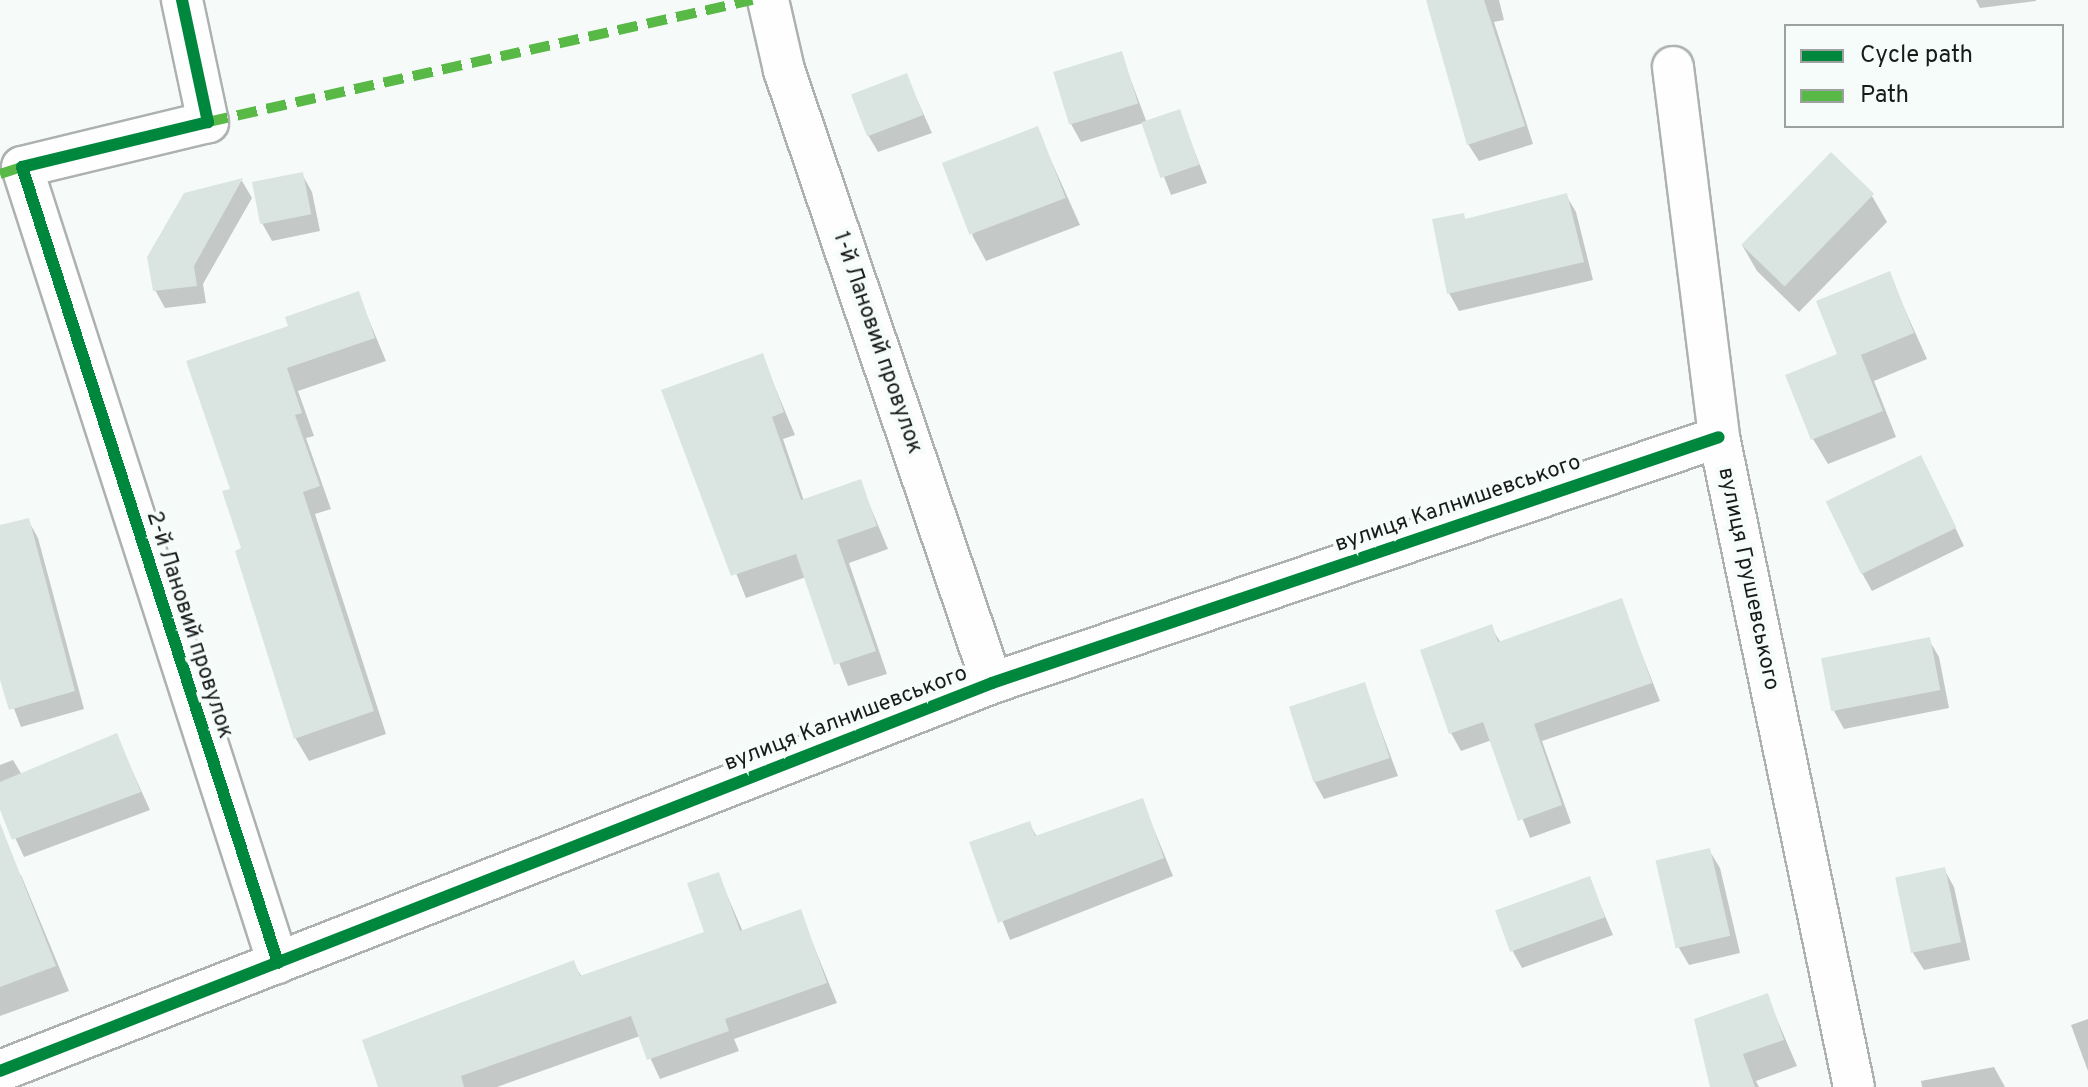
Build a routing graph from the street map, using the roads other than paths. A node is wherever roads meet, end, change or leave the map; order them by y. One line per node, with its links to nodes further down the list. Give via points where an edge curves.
1 (182, 0): 6 (street, 2-й Лановий провулок, via 208,122 22,167)
2 (768, 0): 5 (street, 1-й Лановий провулок, via 784,70)
3 (1673, 67): 4 (street, вулиця Грушевського)
4 (1719, 437): 5 (street, вулиця Калнишевського); 8 (street, вулиця Грушевського)
5 (992, 683): 6 (street, вулиця Калнишевського)
6 (278, 963): 7 (street, вулиця Калнишевського)
7 (0, 1071)
8 (1854, 1087)

